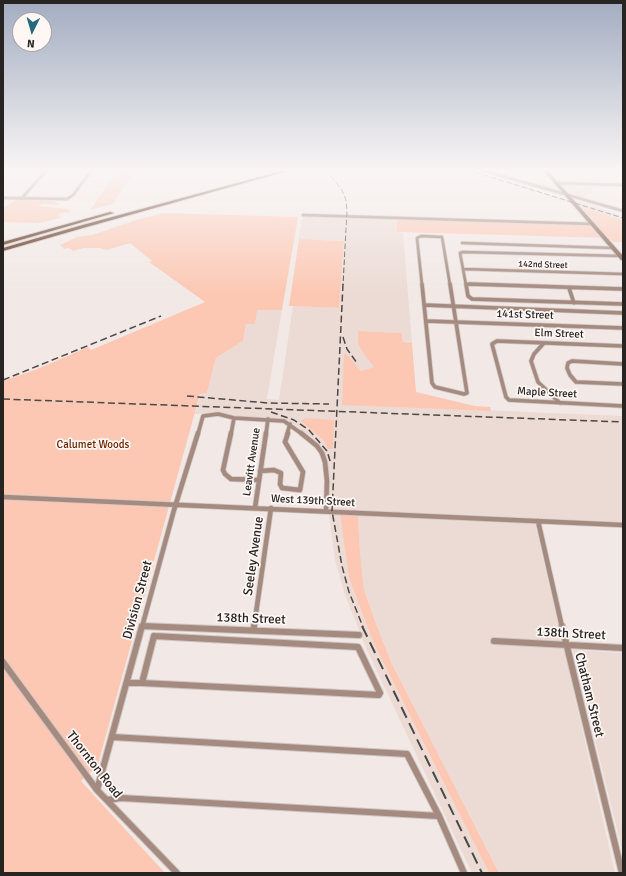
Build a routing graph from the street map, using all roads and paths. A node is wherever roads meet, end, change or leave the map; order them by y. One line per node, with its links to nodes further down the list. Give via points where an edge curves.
1 (123, 211): 7 (highway)
2 (140, 211): 9 (highway)
3 (581, 211): 5 (main road)
4 (303, 215): 5 (street)
5 (593, 224): 8 (main road)
6 (462, 243): 8 (street)
7 (3, 244)
8 (613, 248): 10 (main road)
9 (3, 250)
10 (622, 258): 11 (street, via 463,252 460,253)
11 (463, 269): 12 (street, 142nd Street); 13 (street)
12 (623, 274)
13 (466, 284): 14 (street); 16 (street, via 468,296 472,299)
14 (569, 288): 15 (street); 16 (street)
15 (623, 289)
16 (574, 303): 17 (street)
17 (623, 304)
18 (424, 305): 19 (street); 19 (street, via 417,238 439,236 442,238); 21 (street)
19 (453, 307): 20 (street); 22 (street)
20 (623, 313)
21 (426, 321): 22 (street, 141st Street); 22 (street, via 432,383 435,387 464,394 466,393)
22 (455, 322): 23 (street, 141st Street)
23 (623, 328)
24 (494, 342): 25 (street, Elm Street); 29 (street, Maple Street, via 492,344 509,400)
25 (544, 343): 26 (street, Elm Street); 29 (street, via 531,361 538,382)
26 (623, 346)
27 (623, 364): 28 (street, via 572,361 568,363 567,368 576,382)
28 (623, 384)
29 (560, 403): 30 (street, Maple Street)
30 (623, 406)
31 (234, 418): 32 (street); 35 (street, via 223,470 231,479); 37 (street, Division Street, via 218,414 203,416)
32 (268, 419): 33 (street); 34 (street, Leavitt Avenue)
33 (290, 424): 34 (street, via 285,442 302,472 300,490 282,488 281,473 274,470); 40 (street, via 322,453 327,481)
34 (260, 471): 35 (street, Leavitt Avenue)
35 (259, 480): 38 (street, Leavitt Avenue)
36 (3, 496): 37 (street, West 139th Street)
37 (176, 504): 38 (street, West 139th Street); 43 (street, Division Street)
38 (255, 508): 39 (street, West 139th Street)
39 (271, 508): 40 (street, West 139th Street); 44 (street, Seeley Avenue)
40 (326, 511): 41 (street, West 139th Street)
41 (538, 521): 42 (street, West 139th Street); 47 (street, Chatham Street)
42 (623, 525)
43 (142, 626): 44 (street, 138th Street); 50 (street, Division Street)
44 (254, 630): 45 (street, 138th Street)
45 (359, 635)
46 (494, 641): 47 (street, 138th Street)
47 (566, 645): 48 (street, 138th Street); 58 (street, Chatham Street)
48 (623, 648)
49 (3, 662): 53 (street, Thornton Road)
50 (127, 683): 51 (street); 52 (street, Division Street)
51 (142, 683): 51 (street, via 154,636 358,646 380,693 379,695)
52 (112, 736): 53 (street, Division Street); 55 (street, via 407,754)
53 (97, 790): 54 (street, Thornton Road)
54 (107, 800): 55 (street, via 121,798); 56 (street, Thornton Road)
55 (439, 816): 57 (street)
56 (177, 873)
57 (464, 873)
58 (622, 873)

